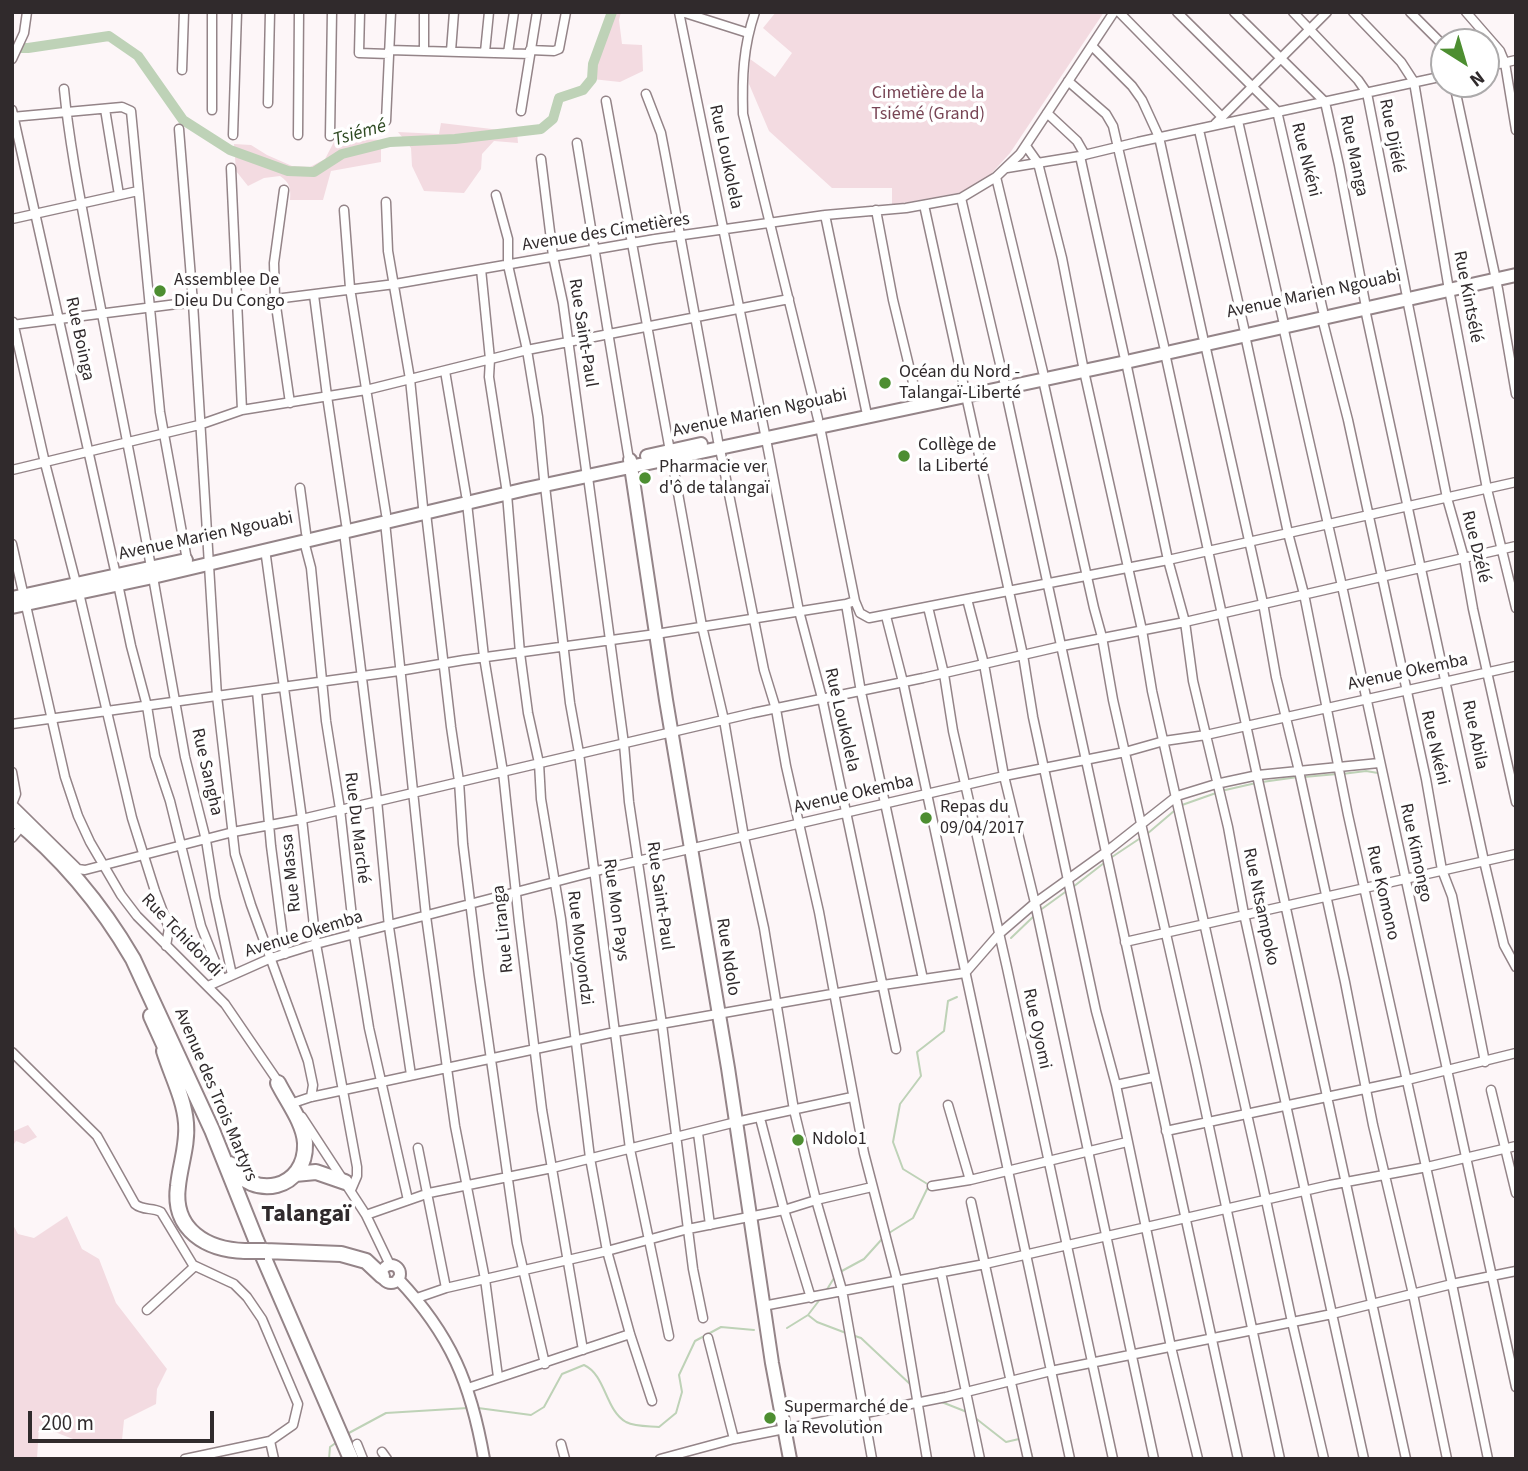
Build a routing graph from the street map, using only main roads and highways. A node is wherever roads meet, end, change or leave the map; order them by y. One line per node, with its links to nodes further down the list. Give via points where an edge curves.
1 (1516, 268): 3 (main road, Avenue Marien Ngouabi)
2 (1516, 275): 3 (main road)
3 (1495, 277): 4 (main road, Avenue Marien Ngouabi)
4 (965, 392): 5 (main road); 5 (main road, Avenue Marien Ngouabi)
5 (819, 423): 6 (main road, Avenue Marien Ngouabi)
6 (630, 464): 7 (main road, Avenue Marien Ngouabi); 23 (main road, Rue Ndolo)
7 (305, 537): 8 (main road, Avenue Marien Ngouabi); 8 (main road)
8 (208, 559): 9 (main road); 9 (main road, Avenue Marien Ngouabi, via 187,560)
9 (152, 572): 10 (main road, Avenue Marien Ngouabi)
10 (21, 599): 11 (main road, Avenue Marien Ngouabi)
11 (12, 607)
12 (12, 817): 16 (highway, Avenue des Trois Martyrs, via 74,874 117,932)
13 (14, 833): 14 (highway, Avenue des Trois Martyrs, via 57,869 100,920 131,971)
14 (159, 1036): 19 (highway, bridge, via 186,1121 178,1186 180,1213 190,1230 219,1248 341,1254); 20 (highway, Avenue des Trois Martyrs)
15 (278, 1083): 17 (highway, via 305,1139 304,1156)
16 (212, 1130): 17 (highway, via 233,1169 247,1182 270,1186); 20 (highway, Avenue des Trois Martyrs)
17 (295, 1174): 18 (highway, via 316,1172)
18 (348, 1186)
19 (386, 1270)
20 (330, 1421): 21 (highway); 22 (highway)
21 (342, 1459)
22 (351, 1459)
23 (790, 1459)

